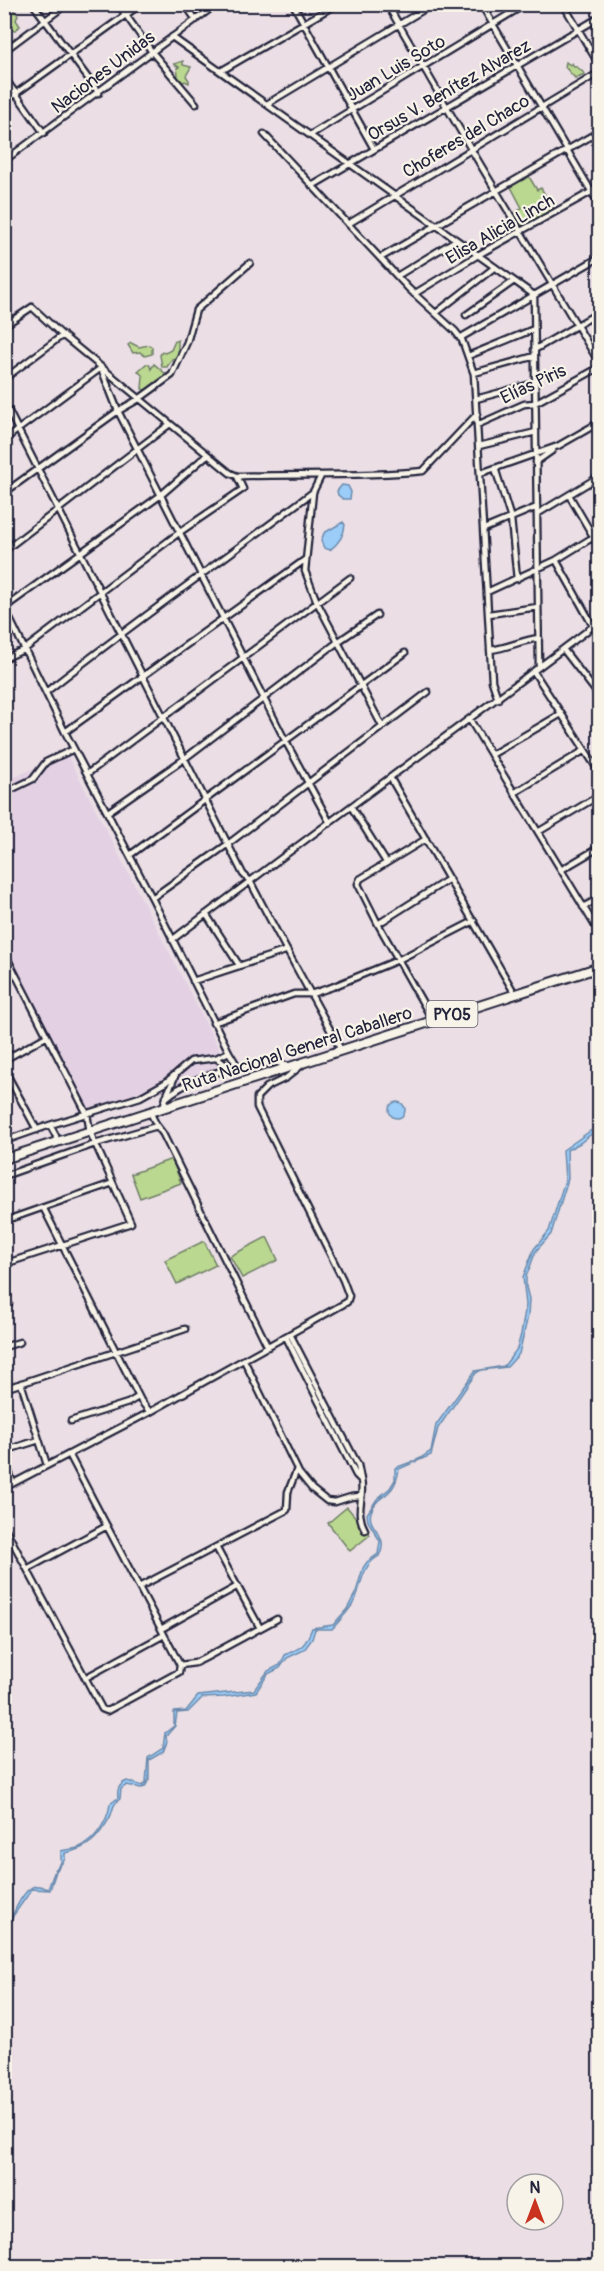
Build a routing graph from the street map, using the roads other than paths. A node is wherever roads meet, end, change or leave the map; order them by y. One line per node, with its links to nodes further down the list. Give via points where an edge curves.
1 (33, 4): 17 (street)
2 (67, 4): 17 (street)
3 (118, 4): 14 (street)
4 (141, 4): 14 (street)
5 (185, 4): 16 (street)
6 (217, 4): 16 (street, Naciones Unidas)
7 (293, 4): 18 (street)
8 (337, 4): 18 (street)
9 (387, 4): 19 (street)
10 (433, 4): 19 (street)
11 (481, 4): 20 (street)
12 (526, 4): 20 (street, Juan Luis Soto)
13 (563, 4): 21 (street)
14 (126, 16): 24 (street); 25 (street)
15 (600, 17): 21 (street, Orsus V. Benítez Alvarez)
16 (196, 20): 22 (street, Naciones Unidas)
17 (45, 21): 23 (street); 25 (street)
18 (304, 24): 28 (street); 30 (street)
19 (399, 25): 28 (street); 29 (street)
20 (493, 25): 26 (street); 29 (street, Juan Luis Soto)
21 (578, 30): 26 (street, Orsus V. Benítez Alvarez); 27 (street)
22 (172, 37): 24 (street, Naciones Unidas); 30 (street)
23 (4, 51)
24 (152, 52): 33 (street, Naciones Unidas); 36 (street)
25 (71, 56): 33 (street); 34 (street)
26 (517, 65): 38 (street); 39 (street, Orsus V. Benítez Alvarez)
27 (600, 66)
28 (328, 67): 37 (street); 40 (street)
29 (423, 67): 39 (street); 40 (street, Juan Luis Soto)
30 (221, 71): 37 (street)
31 (600, 72): 38 (street, Choferes del Chaco)
32 (4, 78): 34 (street)
33 (99, 93): 42 (street, Naciones Unidas)
34 (16, 94): 35 (street); 42 (street)
35 (4, 102)
36 (196, 104)
37 (267, 104): 44 (street)
38 (542, 106): 46 (street, Choferes del Chaco); 47 (street)
39 (447, 107): 45 (street, Orsus V. Benítez Alvarez); 46 (street)
40 (353, 109): 44 (street, Juan Luis Soto); 45 (street)
41 (600, 131): 47 (street)
42 (44, 133): 48 (street, Naciones Unidas)
43 (264, 134): 50 (street)
44 (310, 135): 49 (street)
45 (374, 149): 49 (street, Orsus V. Benítez Alvarez)
46 (471, 149): 52 (street); 54 (street, Choferes del Chaco)
47 (567, 150): 52 (street); 53 (street)
48 (4, 161)
49 (351, 163): 50 (street, Orsus V. Benítez Alvarez); 54 (street)
50 (312, 186): 56 (street)
51 (600, 187): 53 (street, Elisa Alicia Linch)
52 (497, 191): 57 (street); 58 (street)
53 (591, 192): 55 (street); 58 (street, Elisa Alicia Linch)
54 (394, 195): 56 (street, Choferes del Chaco); 57 (street)
55 (600, 206)
56 (348, 224): 62 (street)
57 (437, 226): 59 (street); 62 (street)
58 (520, 232): 60 (street, Elisa Alicia Linch); 67 (street)
59 (456, 240): 60 (street); 65 (street)
60 (478, 255): 64 (street); 68 (street, Elisa Alicia Linch)
61 (600, 257): 67 (street)
62 (380, 258): 65 (street)
63 (250, 263): 86 (street, via 196,310 172,375)
64 (495, 267): 66 (street); 71 (street)
65 (397, 276): 68 (street)
66 (514, 281): 69 (street); 72 (street)
67 (552, 285): 69 (street); 73 (street)
68 (414, 294): 71 (street)
69 (534, 296): 75 (street); 77 (street)
70 (600, 312): 73 (street)
71 (436, 313): 77 (street)
72 (466, 315)
73 (577, 325): 78 (street); 81 (street)
74 (4, 326): 76 (street, via 32,307)
75 (534, 329): 78 (street); 79 (street)
76 (63, 335): 82 (street); 84 (street)
77 (460, 338): 79 (street)
78 (534, 350): 80 (street)
79 (468, 356): 83 (street)
80 (535, 356): 83 (street); 85 (street)
81 (600, 365): 89 (street, Elías Piris)
82 (101, 368): 86 (street); 90 (street); 95 (street)
83 (474, 373): 87 (street)
84 (4, 379)
85 (535, 383): 87 (street); 89 (street)
86 (139, 399): 90 (street); 93 (street)
87 (476, 399): 91 (street)
88 (4, 402): 95 (street)
89 (535, 403): 94 (street, Elías Piris); 96 (street)
90 (118, 411): 100 (street); 104 (street)
91 (477, 414): 94 (street); 108 (street, via 423,471)
92 (600, 422): 99 (street)
93 (170, 424): 100 (street); 101 (street)
94 (477, 424): 98 (street)
95 (18, 430): 97 (street); 104 (street)
96 (536, 432): 98 (street); 102 (street)
97 (4, 440)
98 (479, 446): 106 (street)
99 (558, 446): 102 (street); 103 (street)
100 (138, 450): 112 (street); 115 (street)
101 (207, 455): 107 (street); 112 (street)
102 (536, 455): 103 (street); 105 (street)
103 (536, 462): 114 (street)
104 (38, 468): 111 (street); 115 (street)
105 (495, 468): 106 (street); 117 (street)
106 (481, 473): 118 (street)
107 (237, 476): 108 (street); 119 (street, via 243,489)
108 (321, 476): 110 (street)
109 (600, 476): 113 (street)
110 (313, 492): 125 (street); 128 (street)
111 (4, 493)
112 (161, 495): 119 (street); 124 (street)
113 (568, 495): 116 (street); 121 (street)
114 (537, 507): 116 (street); 117 (street)
115 (58, 509): 123 (street); 124 (street)
116 (537, 514): 127 (street)
117 (511, 519): 118 (street); 130 (street)
118 (484, 529): 132 (street)
119 (180, 532): 128 (street); 131 (street)
120 (600, 533): 121 (street)
121 (593, 537): 122 (street); 126 (street)
122 (600, 548)
123 (4, 552)
124 (80, 553): 131 (street); 135 (street)
125 (306, 559): 133 (street, via 305,571); 138 (street)
126 (556, 560): 127 (street); 140 (street)
127 (538, 569): 130 (street); 134 (street)
128 (202, 576): 138 (street); 141 (street)
129 (350, 578): 133 (street)
130 (517, 579): 132 (street)
131 (100, 592): 141 (street); 144 (street)
132 (487, 592): 136 (street)
133 (317, 602): 143 (street); 148 (street)
134 (538, 607): 136 (street); 142 (street)
135 (5, 608): 144 (street)
136 (489, 614): 146 (street)
137 (377, 615): 143 (street)
138 (224, 619): 148 (street); 152 (street)
139 (600, 621): 140 (street)
140 (593, 626): 145 (street)
141 (121, 633): 152 (street); 154 (street)
142 (539, 638): 146 (street); 150 (street)
143 (339, 641): 153 (street); 157 (street)
144 (25, 649): 149 (street); 154 (street)
145 (563, 649): 150 (street); 156 (street)
146 (490, 650): 158 (street, via 492,681)
147 (405, 653): 153 (street)
148 (243, 657): 157 (street); 160 (street)
149 (4, 659)
150 (539, 668): 151 (street)
151 (534, 672): 158 (street); 159 (street)
152 (144, 678): 160 (street); 163 (street)
153 (361, 685): 162 (street); 164 (street)
154 (46, 692): 163 (street)
155 (428, 692): 162 (street)
156 (600, 697)
157 (264, 699): 164 (street); 168 (street)
158 (498, 699): 161 (street)
159 (561, 714): 166 (street); 167 (street)
160 (163, 717): 168 (street); 170 (street)
161 (470, 720): 167 (street); 171 (street)
162 (382, 726): 172 (street)
163 (65, 732): 165 (street)
164 (286, 742): 172 (street); 176 (street)
165 (74, 749): 170 (street); 174 (street, via 46,762 33,779)
166 (585, 750): 169 (street); 173 (street)
167 (491, 755): 173 (street)
168 (184, 759): 176 (street); 178 (street)
169 (600, 773)
170 (87, 774): 178 (street)
171 (391, 779): 177 (street); 181 (street)
172 (308, 782): 179 (street); 182 (street)
173 (514, 793): 180 (street)
174 (4, 794)
175 (600, 795): 180 (street)
176 (206, 801): 182 (street); 184 (street)
177 (352, 808): 179 (street); 185 (street)
178 (108, 812): 184 (street)
179 (330, 823): 188 (street)
180 (538, 832): 186 (street)
181 (426, 839): 185 (street); 187 (street)
182 (228, 844): 188 (street); 189 (street)
183 (600, 847): 186 (street)
184 (130, 855): 189 (street)
185 (386, 862): 194 (street, via 358,884)
186 (561, 870): 191 (street)
187 (450, 879): 193 (street); 194 (street)
188 (250, 881): 192 (street); 197 (street)
189 (152, 898): 196 (street)
190 (600, 898): 191 (street)
191 (583, 907): 195 (street)
192 (206, 914): 196 (street); 201 (street)
193 (474, 921): 200 (street); 204 (street)
194 (378, 924): 200 (street)
195 (600, 934)
196 (172, 940): 203 (street)
197 (285, 951): 201 (street); 205 (street)
198 (4, 952): 199 (street)
199 (6, 960): 208 (street)
200 (398, 960): 205 (street); 206 (street)
201 (239, 965): 203 (street)
202 (600, 967): 204 (highway, Ruta Nacional General Caballero / PY05)
203 (193, 981): 207 (street)
204 (515, 993): 206 (highway, Ruta Nacional General Caballero / PY05)
205 (311, 994): 207 (street, via 294,994); 209 (street)
206 (433, 1021): 209 (highway, Ruta Nacional General Caballero / PY05)
207 (213, 1023): 210 (street)
208 (47, 1036): 212 (street); 221 (street)
209 (341, 1050): 213 (highway, Ruta Nacional General Caballero / PY05)
210 (229, 1052): 211 (street); 215 (street)
211 (216, 1058): 215 (street); 217 (street, via 191,1061)
212 (4, 1060)
213 (305, 1062): 214 (highway, Ruta Nacional General Caballero / PY05); 237 (street, via 267,1087 257,1097 257,1107 344,1280 348,1296 347,1302)
214 (290, 1067): 215 (street, via 276,1062); 219 (highway, Ruta Nacional General Caballero / PY05)
215 (235, 1068): 218 (street, via 195,1082)
216 (4, 1069): 224 (street)
217 (177, 1072): 218 (street); 221 (street, via 152,1091)
218 (166, 1098): 219 (street)
219 (163, 1107): 220 (highway, Ruta Nacional General Caballero / PY05)
220 (150, 1112): 223 (street); 225 (highway, Ruta Nacional General Caballero / PY05)
221 (87, 1114): 222 (street); 225 (street)
222 (50, 1125): 224 (street); 227 (street)
223 (157, 1126): 228 (street); 240 (street)
224 (37, 1130): 226 (street)
225 (90, 1132): 227 (highway, Ruta Nacional General Caballero / PY05); 228 (street)
226 (4, 1141)
227 (56, 1143): 229 (highway, Ruta Nacional General Caballero / PY05)
228 (95, 1144): 230 (street); 231 (street)
229 (4, 1159)
230 (4, 1176)
231 (113, 1183): 232 (street); 234 (street, via 131,1223)
232 (44, 1209): 233 (street); 234 (street)
233 (4, 1221)
234 (61, 1245): 235 (street); 241 (street)
235 (4, 1264)
236 (185, 1329): 241 (street)
237 (288, 1335): 240 (street); 256 (street, via 361,1480)
238 (20, 1342): 239 (street)
239 (4, 1347)
240 (268, 1347): 242 (street)
241 (116, 1352): 243 (street); 245 (street)
242 (244, 1360): 246 (street); 253 (street)
243 (21, 1383): 244 (street); 248 (street)
244 (4, 1389)
245 (138, 1397): 246 (street); 247 (street)
246 (150, 1412): 250 (street)
247 (71, 1421)
248 (39, 1440): 249 (street); 252 (street)
249 (4, 1450)
250 (69, 1454): 252 (street); 258 (street)
251 (4, 1458): 254 (street)
252 (47, 1465): 254 (street)
253 (297, 1469): 256 (street, via 327,1501); 260 (street, via 286,1510)
254 (13, 1483): 255 (street)
255 (4, 1488)
256 (360, 1496): 259 (street, via 359,1520)
257 (4, 1526): 261 (street)
258 (107, 1526): 261 (street); 263 (street)
259 (365, 1530)
260 (216, 1547): 262 (street); 263 (street)
261 (27, 1569): 269 (street)
262 (238, 1586): 265 (street); 266 (street)
263 (139, 1587): 265 (street)
264 (277, 1619): 266 (street)
265 (161, 1629): 267 (street)
266 (260, 1629): 268 (street, via 195,1663)
267 (164, 1635): 268 (street); 269 (street)
268 (180, 1665): 269 (street, via 179,1672 107,1711 102,1709)
269 (85, 1678)

